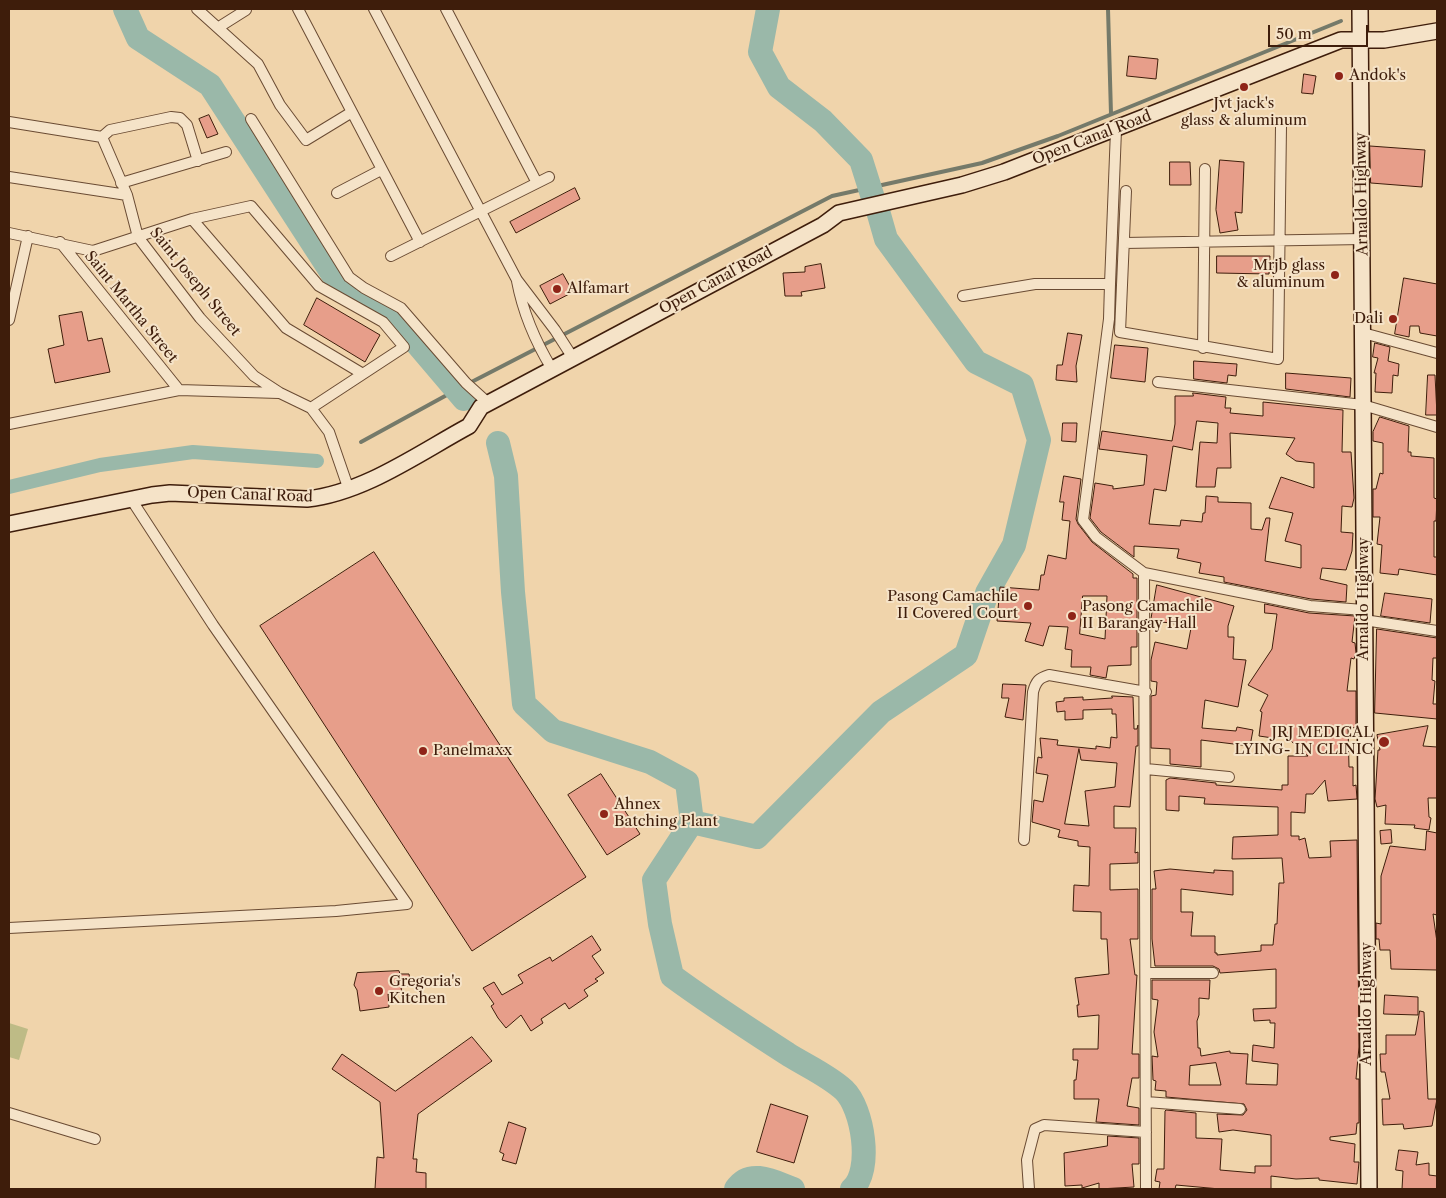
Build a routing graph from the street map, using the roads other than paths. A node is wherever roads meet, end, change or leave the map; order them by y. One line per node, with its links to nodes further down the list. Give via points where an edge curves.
1 (198, 9): 7 (street)
2 (298, 9): 10 (street)
3 (374, 9): 27 (street)
4 (446, 9): 23 (street)
5 (1360, 9): 9 (main road, Arnaldo Highway)
6 (246, 10): 7 (street)
7 (219, 27): 10 (street, via 258,64 280,105 306,140)
8 (1437, 31): 9 (main road, Open Canal Road, via 1384,40)
9 (1360, 39): 14 (main road, Open Canal Road, via 1341,40); 32 (main road, Arnaldo Highway)
10 (352, 112): 19 (street)
11 (251, 119): 52 (street, via 349,277 401,308 469,386)
12 (9, 122): 15 (street)
13 (1281, 126): 33 (street)
14 (1116, 130): 40 (street); 46 (main road, Open Canal Road, via 985,178 839,213 823,225)
15 (102, 137): 17 (street, via 110,130 171,117 180,118 187,125); 22 (street, Saint Joseph Street)
16 (226, 152): 17 (street)
17 (198, 161): 22 (street)
18 (1205, 169): 36 (street)
19 (381, 170): 25 (street); 35 (street)
20 (9, 177): 26 (street)
21 (549, 177): 23 (street)
22 (121, 182): 26 (street, Saint Joseph Street)
23 (537, 183): 27 (street)
24 (1126, 191): 37 (street)
25 (337, 193)
26 (127, 196): 31 (street, Saint Joseph Street)
27 (482, 212): 35 (street); 39 (street)
28 (192, 219): 31 (street); 48 (street, via 286,328); 48 (street, via 251,206 319,286 383,322 404,347)
29 (9, 233): 30 (street)
30 (28, 236): 34 (street); 42 (street)
31 (138, 237): 34 (street, via 93,251); 51 (street, Saint Joseph Street, via 200,318 254,376)
32 (1363, 239): 33 (street); 43 (main road, Arnaldo Highway)
33 (1280, 240): 36 (street); 44 (street, via 1278,359)
34 (60, 242): 50 (street, Saint Martha Street)
35 (420, 242): 38 (street)
36 (1203, 242): 37 (street); 44 (street)
37 (1124, 243): 44 (street, via 1120,332)
38 (391, 256)
39 (517, 280): 46 (street); 47 (street, via 521,303)
40 (1110, 284): 41 (street, via 1035,284); 60 (street, via 1109,320 1083,520 1096,537)
41 (963, 296)
42 (9, 320)
43 (1363, 333): 45 (street); 53 (main road, Arnaldo Highway)
44 (1203, 348)
45 (1437, 353)
46 (572, 358): 47 (main road, Open Canal Road)
47 (552, 369): 52 (main road, Open Canal Road)
48 (363, 374): 54 (street)
49 (1158, 382): 53 (street)
50 (179, 390): 51 (street); 55 (street)
51 (280, 393): 54 (street, Saint Joseph Street)
52 (488, 403): 57 (main road, Open Canal Road, via 481,407 469,426)
53 (1363, 405): 56 (street); 61 (main road, Arnaldo Highway)
54 (310, 408): 57 (street, Saint Joseph Street, via 329,432)
55 (9, 424)
56 (1437, 427)
57 (349, 490): 58 (main road, Open Canal Road, via 307,499 170,493)
58 (131, 499): 59 (main road, Open Canal Road); 67 (street, via 213,625 407,904 336,911)
59 (9, 524)
60 (1144, 573): 61 (street); 63 (street)
61 (1364, 615): 62 (street); 77 (main road, Arnaldo Highway)
62 (1437, 631)
63 (1146, 692): 64 (street); 66 (street, via 1049,675 1040,678 1033,692)
64 (1146, 769): 65 (street); 68 (street)
65 (1229, 777)
66 (1024, 840)
67 (9, 928)
68 (1146, 973): 69 (street); 70 (street)
69 (1213, 973)
70 (1146, 1102): 71 (street); 73 (street)
71 (1240, 1109)
72 (9, 1113): 74 (street)
73 (1146, 1132): 75 (street, via 1044,1125 1035,1129 1027,1160); 76 (street)
74 (95, 1139)
75 (1029, 1189)
76 (1146, 1189)
77 (1369, 1189)

